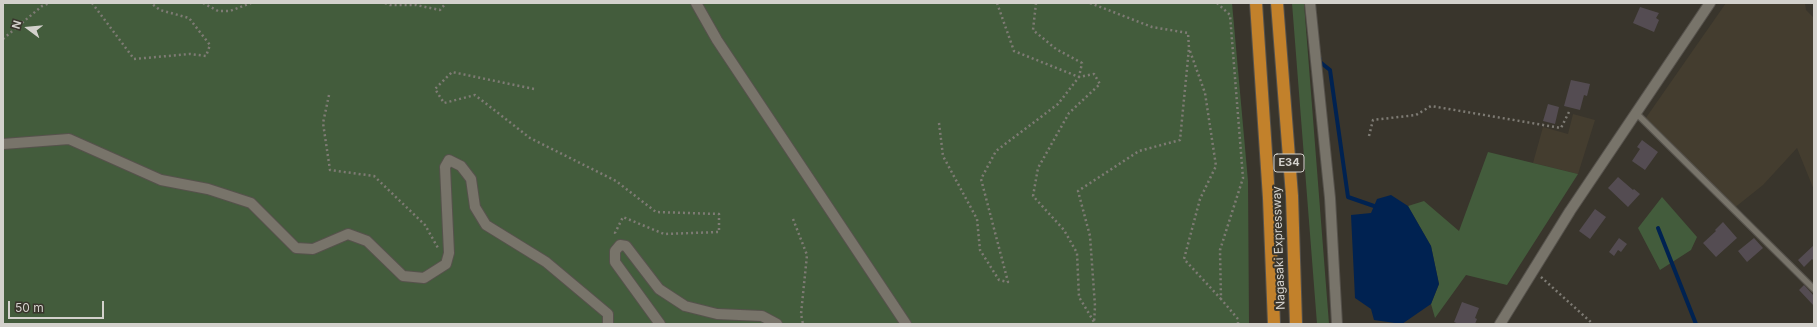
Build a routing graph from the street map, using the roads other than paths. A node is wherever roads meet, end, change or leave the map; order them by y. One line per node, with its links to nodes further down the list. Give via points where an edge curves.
1 (696, 3): 14 (street, via 717,40)
2 (1256, 3): 9 (highway, Nagasaki Expressway / E34)
3 (1277, 3): 6 (highway, Nagasaki Expressway / E34)
4 (1310, 3): 19 (street, via 1330,198)
5 (1710, 3): 7 (street)
6 (1286, 110): 17 (highway, Nagasaki Expressway / E34); 18 (highway)
7 (1636, 113): 10 (lane); 20 (street, via 1570,211)
8 (3, 144): 11 (street, via 70,139 161,180 208,189 251,203 296,248 313,249 348,234 368,241 403,276 424,278 446,264 449,252 445,167 449,160 462,166 471,179 475,206 486,225 546,262 608,314)
9 (1273, 279): 15 (highway); 16 (highway, Nagasaki Expressway / E34)
10 (1814, 289)
11 (608, 324)
12 (660, 324): 13 (street, via 615,262 615,251 620,245 626,246 659,289 685,306 717,314 762,316)
13 (776, 324)
14 (906, 324)
15 (1270, 324)
16 (1274, 324)
17 (1296, 324)
18 (1304, 324)
19 (1337, 324)
20 (1500, 324)

